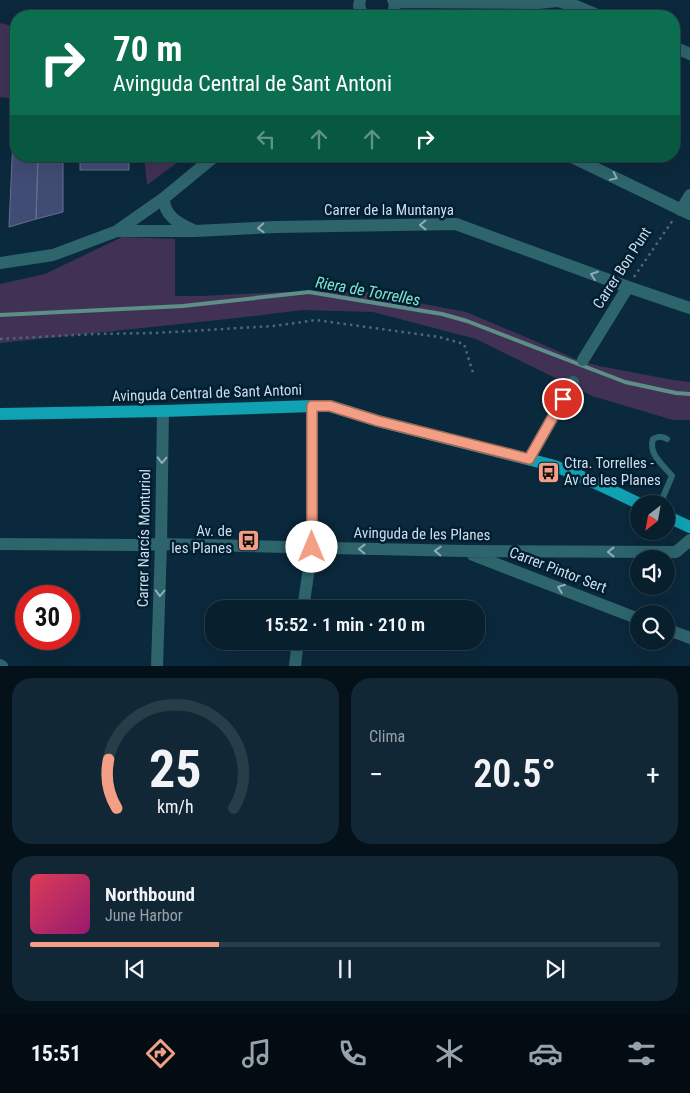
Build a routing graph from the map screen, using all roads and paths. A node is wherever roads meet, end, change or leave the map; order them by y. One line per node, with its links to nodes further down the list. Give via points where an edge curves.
1 (394, 1): 2 (street)
2 (538, 2): 3 (street)
3 (575, 3): 4 (street)
4 (588, 10)
5 (208, 162): 8 (street)
6 (582, 162): 9 (street, one-way to 9)
7 (690, 195): 9 (street)
8 (164, 198): 10 (street); 11 (street, via 164,205 175,222)
9 (685, 212): 13 (path, Carrer Bon Punt)
10 (117, 231): 11 (street, Carrer de la Muntanya); 12 (street, via 53,256)
11 (195, 232): 13 (street, Carrer de la Muntanya, one-way to 11, via 456,224 276,227)
12 (0, 263)
13 (628, 287): 14 (street, Carrer de la Muntanya); 16 (street, Carrer Bon Punt)
14 (690, 308)
15 (0, 339): 17 (path, via 274,326 316,320 439,337 464,344)
16 (583, 360)
17 (474, 376)
18 (573, 382): 23 (street)
19 (312, 406): 20 (main road, Avinguda Central de Sant Antoni); 23 (main road, Avinguda Central de Sant Antoni, via 330,406); 31 (street)
20 (163, 411): 21 (main road, Avinguda Central de Sant Antoni); 30 (street, Carrer Narcís Monturiol, one-way to 30)
21 (0, 414)
22 (667, 439): 24 (lane, via 658,436 651,444 651,450 672,476)
23 (529, 459): 25 (main road, Avinguda Central de Sant Antoni, via 569,471)
24 (664, 495)
25 (630, 499)
26 (675, 520): 27 (main road)
27 (690, 527)
28 (690, 540): 32 (street, Avinguda de les Planes, one-way to 32, via 676,552)
29 (0, 544): 30 (street, Avinguda de les Planes)
30 (161, 544): 31 (street, Avinguda de les Planes); 38 (street, Carrer Narcís Monturiol, one-way to 38)
31 (312, 547): 32 (street, Avinguda de les Planes, one-way to 31); 33 (street)
32 (465, 552): 34 (street, Carrer Pintor Sert, one-way to 32)
33 (304, 600)
34 (630, 616)
35 (675, 632): 36 (street)
36 (690, 638)
37 (297, 650): 39 (street)
38 (157, 666)
39 (295, 666)

